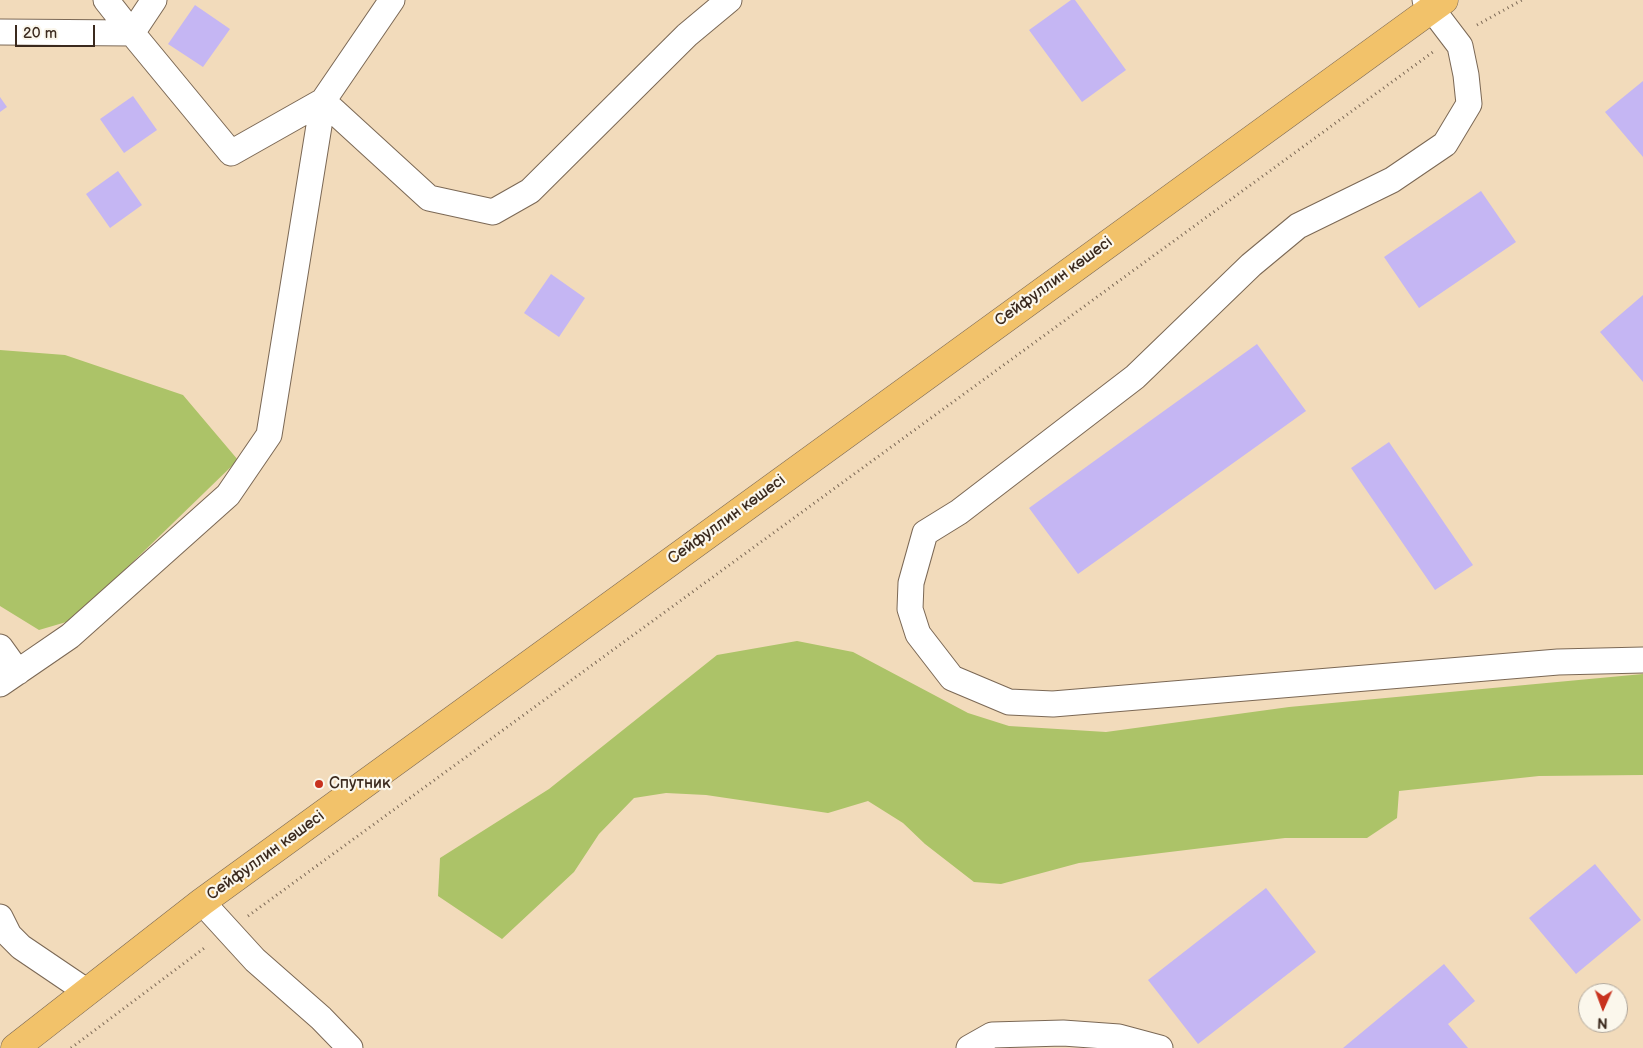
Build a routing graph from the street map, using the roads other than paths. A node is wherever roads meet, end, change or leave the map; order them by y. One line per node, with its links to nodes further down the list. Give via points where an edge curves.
1 (106, 0): 7 (street)
2 (154, 0): 7 (street)
3 (392, 0): 8 (street)
4 (729, 0): 8 (street, via 687,35 530,191 493,212 429,198)
5 (1433, 3): 10 (street, via 1460,46 1466,75 1468,104 1445,144 1392,180 1298,226 1251,265 1135,377 960,512 926,533 911,583 910,609 918,634 952,678 1009,702 1053,704 1558,662); 12 (main road, Сейфуллин көшесі)
6 (0, 32): 7 (street)
7 (132, 33): 8 (street, via 231,153)
8 (323, 101): 11 (street, via 269,435 228,495 70,636)
9 (0, 648): 11 (street)
10 (1643, 660)
11 (9, 678)
12 (202, 902): 14 (main road, Сейфуллин көшесі); 16 (street, via 256,960)
13 (0, 917): 14 (street, via 9,935 22,947)
14 (86, 991): 15 (main road, Сейфуллин көшесі)
15 (14, 1048)
16 (350, 1048)
17 (969, 1048): 18 (street, via 992,1035 1063,1033 1119,1037)
18 (1160, 1048)

